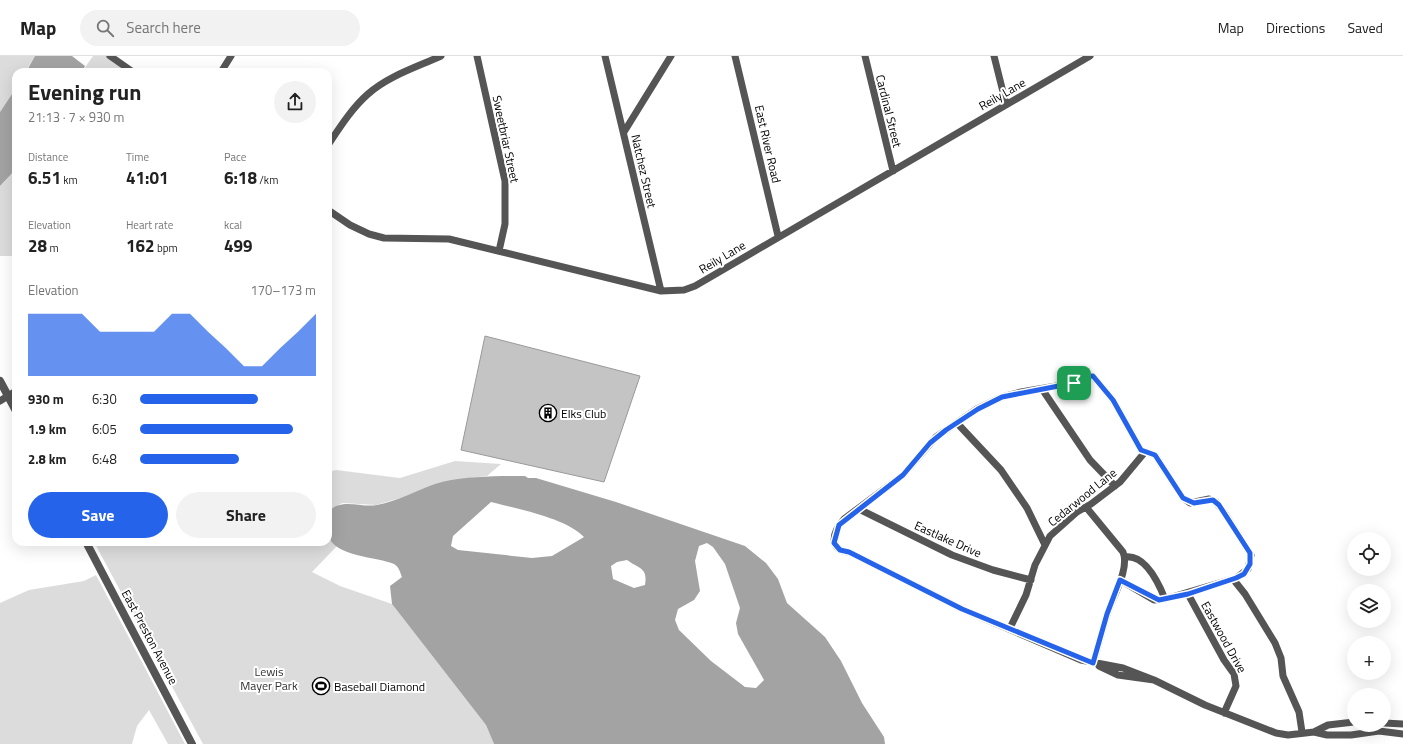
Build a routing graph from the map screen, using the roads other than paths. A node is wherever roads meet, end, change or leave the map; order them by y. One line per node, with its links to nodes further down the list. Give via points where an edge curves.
1 (110, 56): 11 (street)
2 (231, 56): 12 (street)
3 (441, 56): 15 (street, via 399,74 368,93)
4 (477, 56): 19 (street, Sweetbriar Street, via 505,181 505,224)
5 (605, 56): 14 (street, Natchez Street)
6 (671, 56): 14 (street)
7 (735, 56): 18 (street, East River Road)
8 (865, 56): 16 (street, Cardinal Street)
9 (994, 56): 13 (street)
10 (1090, 56): 13 (street, Reily Lane)
11 (126, 68)
12 (223, 68)
13 (1006, 104): 16 (street, Reily Lane)
14 (624, 132): 20 (street, Natchez Street)
15 (332, 139)
16 (893, 171): 18 (street, Reily Lane)
17 (332, 213): 19 (street, Reily Lane, via 350,225 384,238 449,239)
18 (778, 236): 20 (street, Reily Lane, via 695,286 684,290)
19 (499, 251): 20 (street, Reily Lane)
20 (661, 291)
21 (0, 381): 24 (street)
22 (1042, 389): 27 (street, Eastwood Drive, via 1002,397); 28 (street, Eastwood Drive, via 1074,383 1086,376 1093,376 1113,400 1141,450); 29 (street, via 1090,460)
23 (12, 394): 24 (street)
24 (8, 397): 25 (street); 26 (street)
25 (0, 401)
26 (12, 404)
27 (957, 423): 31 (street, Eastwood Drive, via 936,437 903,475); 33 (street, via 1001,470 1027,508)
28 (1145, 452): 29 (street, Cedarwood Lane, via 1131,471); 35 (street, Eastwood Drive, via 1155,455 1183,498 1194,503 1213,500 1226,514 1251,555 1248,569)
29 (1115, 486): 30 (street, Cedarwood Lane)
30 (1086, 507): 33 (street, Cedarwood Lane, via 1057,529); 34 (street)
31 (859, 509): 36 (street, Eastlake Drive, via 958,558); 40 (street, Eastwood Drive, via 839,525 834,539 838,549 849,552 962,609)
32 (88, 546): 49 (street, East Preston Avenue)
33 (1045, 546): 36 (street, Cedarwood Lane, via 1035,565)
34 (1125, 557): 37 (street); 39 (street, via 1142,562)
35 (1233, 579): 38 (street, Eastwood Drive); 46 (street, via 1275,643 1281,658 1283,676 1299,712)
36 (1031, 580): 40 (street, Cedarwood Lane)
37 (1120, 580): 39 (street, via 1154,600); 41 (street)
38 (1188, 594): 39 (street); 42 (street, Eastwood Drive, via 1234,674 1236,686)
39 (1166, 599)
40 (1010, 628): 41 (street, Eastwood Drive)
41 (1093, 663): 42 (street, Eastwood Drive, via 1118,675 1154,680)
42 (1224, 713): 46 (street, Eastwood Drive, via 1276,733 1288,735)
43 (1347, 723): 47 (street, Eastwood Drive, via 1328,725)
44 (1391, 723): 45 (street)
45 (1403, 724)
46 (1302, 732): 47 (street, Eastwood Drive)
47 (1314, 732): 48 (street, Eastwood Drive, via 1327,735 1351,735 1373,731)
48 (1403, 734)
49 (192, 744)

